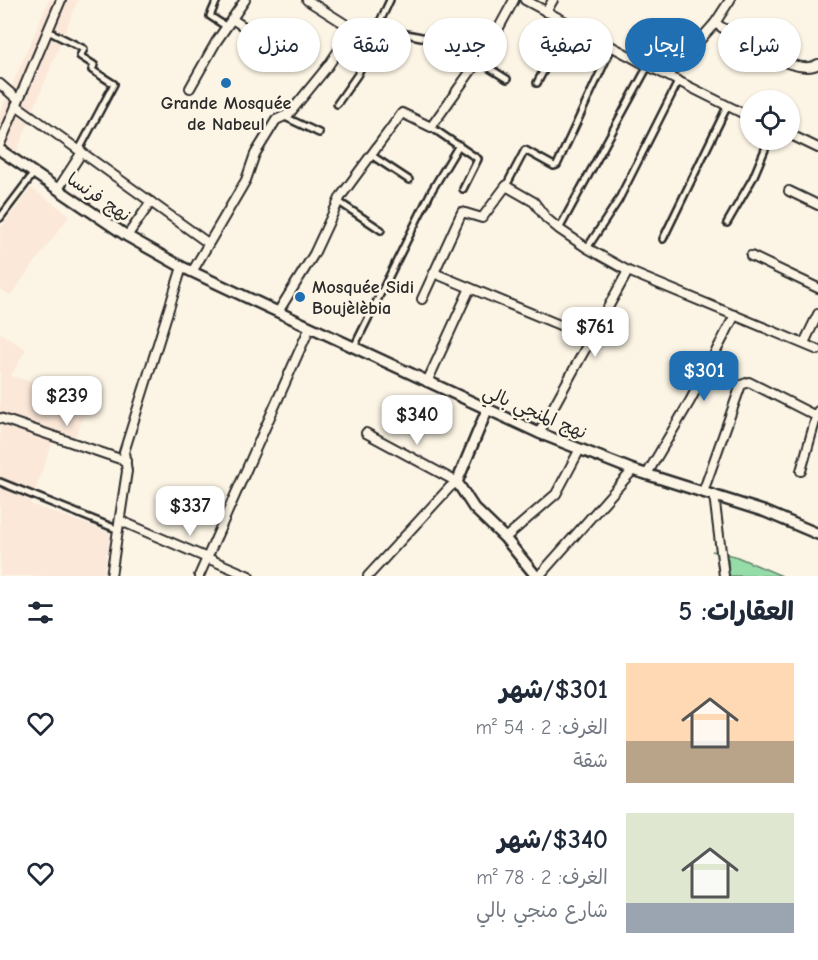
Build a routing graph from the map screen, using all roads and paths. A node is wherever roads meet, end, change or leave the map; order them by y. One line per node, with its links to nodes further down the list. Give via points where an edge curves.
1 (61, 0): 20 (street)
2 (217, 0): 17 (street, via 210,16)
3 (245, 0): 17 (street)
4 (307, 0): 11 (street)
5 (322, 0): 11 (street)
6 (390, 0): 14 (street)
7 (514, 0): 15 (street)
8 (525, 0): 12 (street)
9 (553, 0): 12 (street)
10 (730, 0): 18 (street)
11 (317, 8): 13 (street)
12 (546, 12): 16 (street)
13 (334, 18)
14 (382, 18)
15 (504, 18)
16 (558, 18)
17 (230, 23): 19 (street); 35 (street)
18 (715, 23): 22 (street, via 767,55 810,68); 30 (street)
19 (237, 27)
20 (48, 31): 37 (street); 50 (street, via 84,49 80,56 94,65 92,70 114,84)
21 (332, 60): 41 (street)
22 (818, 64)
23 (359, 72): 38 (street)
24 (470, 72): 42 (street)
25 (496, 72): 31 (street)
26 (543, 72): 33 (street)
27 (600, 72): 54 (street, via 557,165 525,150)
28 (645, 72): 63 (street)
29 (662, 72): 30 (street)
30 (669, 75): 32 (street)
31 (507, 79)
32 (679, 80): 39 (street); 68 (street, via 618,201)
33 (537, 83)
34 (0, 84): 37 (street)
35 (190, 88)
36 (0, 92): 37 (street)
37 (17, 101): 45 (street); 50 (street)
38 (337, 104)
39 (727, 107): 40 (street); 66 (street)
40 (740, 113)
41 (285, 117): 43 (street); 67 (street, via 276,120 255,154 246,180)
42 (431, 127): 46 (street); 51 (street, via 402,113)
43 (319, 133)
44 (800, 139): 47 (street)
45 (0, 144)
46 (459, 145): 56 (street, via 478,159); 83 (street, via 432,190)
47 (818, 148)
48 (0, 150): 52 (street, نهج فرنسا)
49 (765, 150): 62 (street)
50 (80, 151): 55 (street); 58 (street)
51 (371, 155): 53 (street); 59 (street)
52 (34, 173): 55 (street, نهج فرنسا); 61 (street)
53 (409, 180)
54 (506, 186): 63 (street, via 534,202); 73 (street, via 482,219 462,212)
55 (58, 189): 65 (street, نهج فرنسا)
56 (462, 189)
57 (789, 191): 60 (street)
58 (151, 202): 65 (street); 67 (street)
59 (339, 202): 64 (street); 77 (street, via 314,254)
60 (818, 205)
61 (0, 218)
62 (727, 223)
63 (559, 229): 68 (street)
64 (381, 230)
65 (126, 236): 70 (street, نهج فرنسا)
66 (663, 239)
67 (208, 243): 72 (street)
68 (587, 248): 71 (street)
69 (751, 256): 75 (street)
70 (182, 267): 72 (street, نهج المنجي بالي); 92 (street, via 124,452)
71 (628, 271): 79 (street); 81 (street)
72 (192, 272): 77 (street, نهج المنجي بالي)
73 (434, 273): 74 (street); 76 (street)
74 (470, 288): 81 (street); 85 (street)
75 (818, 288)
76 (422, 298)
77 (278, 312): 80 (street, نهج المنجي بالي)
78 (818, 314): 82 (street)
79 (735, 315): 82 (street); 95 (street)
80 (310, 327): 83 (street, نهج المنجي بالي); 103 (street)
81 (591, 338): 90 (street)
82 (804, 343): 84 (street)
83 (354, 347): 85 (street, نهج المنجي بالي)
84 (818, 350)
85 (427, 382): 86 (street, نهج المنجي بالي)
86 (487, 410): 90 (street, نهج المنجي بالي); 97 (street)
87 (817, 414): 94 (street); 98 (street, via 749,382 741,385)
88 (0, 418): 92 (street)
89 (366, 433): 97 (street)
90 (539, 433): 91 (street, نهج المنجي بالي)
91 (580, 449): 93 (street, نهج المنجي بالي); 102 (street, via 556,494)
92 (126, 461): 100 (street)
93 (633, 470): 95 (street, نهج المنجي بالي); 108 (street)
94 (801, 471)
95 (647, 474): 98 (street, نهج المنجي بالي)
96 (0, 482): 100 (street)
97 (457, 482): 102 (street, via 474,508); 107 (street)
98 (704, 492): 99 (street, نهج المنجي بالي)
99 (714, 495): 101 (street, نهج المنجي بالي); 109 (street)
100 (120, 525): 103 (street); 104 (street)
101 (818, 534)
102 (505, 538): 108 (street)
103 (205, 557): 105 (street); 106 (street)
104 (111, 576)
105 (198, 576)
106 (249, 576)
107 (368, 576)
108 (537, 576)
109 (724, 576)

